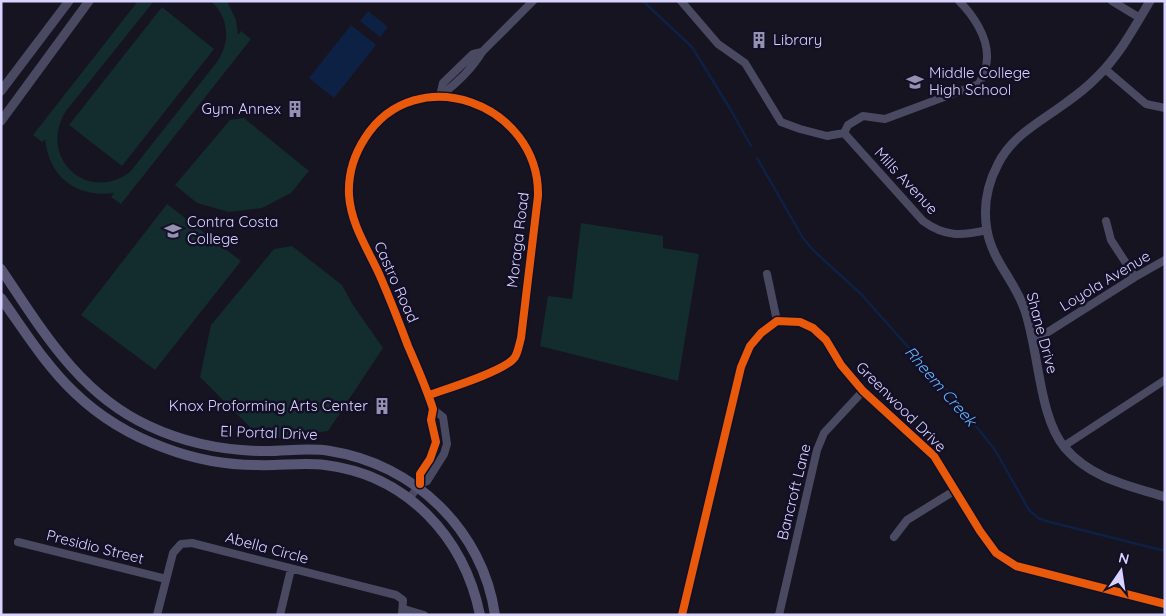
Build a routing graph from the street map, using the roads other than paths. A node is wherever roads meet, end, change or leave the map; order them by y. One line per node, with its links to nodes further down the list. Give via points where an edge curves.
1 (69, 1): 10 (street)
2 (89, 1): 14 (street)
3 (533, 1): 11 (street)
4 (681, 1): 15 (street, via 718,44 745,63 781,122 827,136)
5 (960, 1): 15 (street, via 974,18 984,41 987,57 979,84 885,119 863,116 848,125)
6 (1112, 1): 8 (street)
7 (1150, 1): 8 (street, Shane Drive)
8 (1140, 18): 9 (street, Shane Drive)
9 (1105, 69): 13 (street, via 1146,104); 17 (street, Shane Drive, via 1006,151 992,176 987,196)
10 (1, 91)
11 (440, 96): 12 (street, Moraga Road); 27 (street, Moraga Road, via 483,106 514,130 531,157 538,196 521,338 514,358 495,370)
12 (402, 105): 27 (street, Castro Road, via 382,117 369,131 351,168 349,194 359,234)
13 (1165, 108)
14 (1, 121)
15 (844, 133): 17 (street, Mills Avenue, via 933,229 958,235)
16 (1106, 221): 21 (street, via 1111,240)
17 (987, 230): 24 (street, Shane Drive, via 997,260 1025,309)
18 (1165, 260): 21 (street, Loyola Avenue)
19 (1, 269): 30 (main road, El Portal Drive, via 53,346 78,375 111,403 149,426 182,439 228,449 320,450 356,456 380,464)
20 (767, 274): 23 (street)
21 (1135, 276): 24 (street, Loyola Avenue, via 1048,332)
22 (1, 298): 33 (main road, El Portal Drive, via 75,393 130,433 194,458 258,466 314,464 341,468 378,480)
23 (778, 321): 26 (street, Greenwood Drive, via 800,322 814,328); 45 (street, via 750,346 742,367)
24 (1032, 338): 29 (street, Shane Drive, via 1050,421)
25 (1165, 380): 29 (street)
26 (863, 391): 31 (street, Greenwood Drive, via 934,456); 46 (street, Bancroft Lane, via 824,433 817,450)
27 (429, 395): 28 (street, Castro Road)
28 (433, 409): 30 (street, Castro Road, via 431,420 436,442 420,474); 30 (street, Castro Road, via 443,417 447,444 436,468)
29 (1064, 446): 32 (street, Shane Drive, via 1087,468 1101,476)
30 (419, 485): 33 (street, Castro Road); 44 (main road, El Portal Drive, via 450,515 472,547 488,583)
31 (954, 491): 34 (street, via 907,520); 38 (street, Greenwood Drive, via 996,553 1016,566)
32 (1165, 497)
33 (409, 499): 43 (main road, El Portal Drive, via 443,531 460,557)
34 (894, 537)
35 (18, 542): 37 (street, Presidio Street)
36 (291, 569): 37 (street, Abella Circle, via 192,543 181,544 173,553); 39 (street, Abella Circle, via 396,595 403,600); 41 (street)
37 (166, 579): 40 (street, Abella Circle)
38 (1165, 604)
39 (403, 612): 42 (street)
40 (157, 615)
41 (280, 615)
42 (424, 615)
43 (480, 615)
44 (495, 615)
45 (682, 615)
46 (779, 615)

